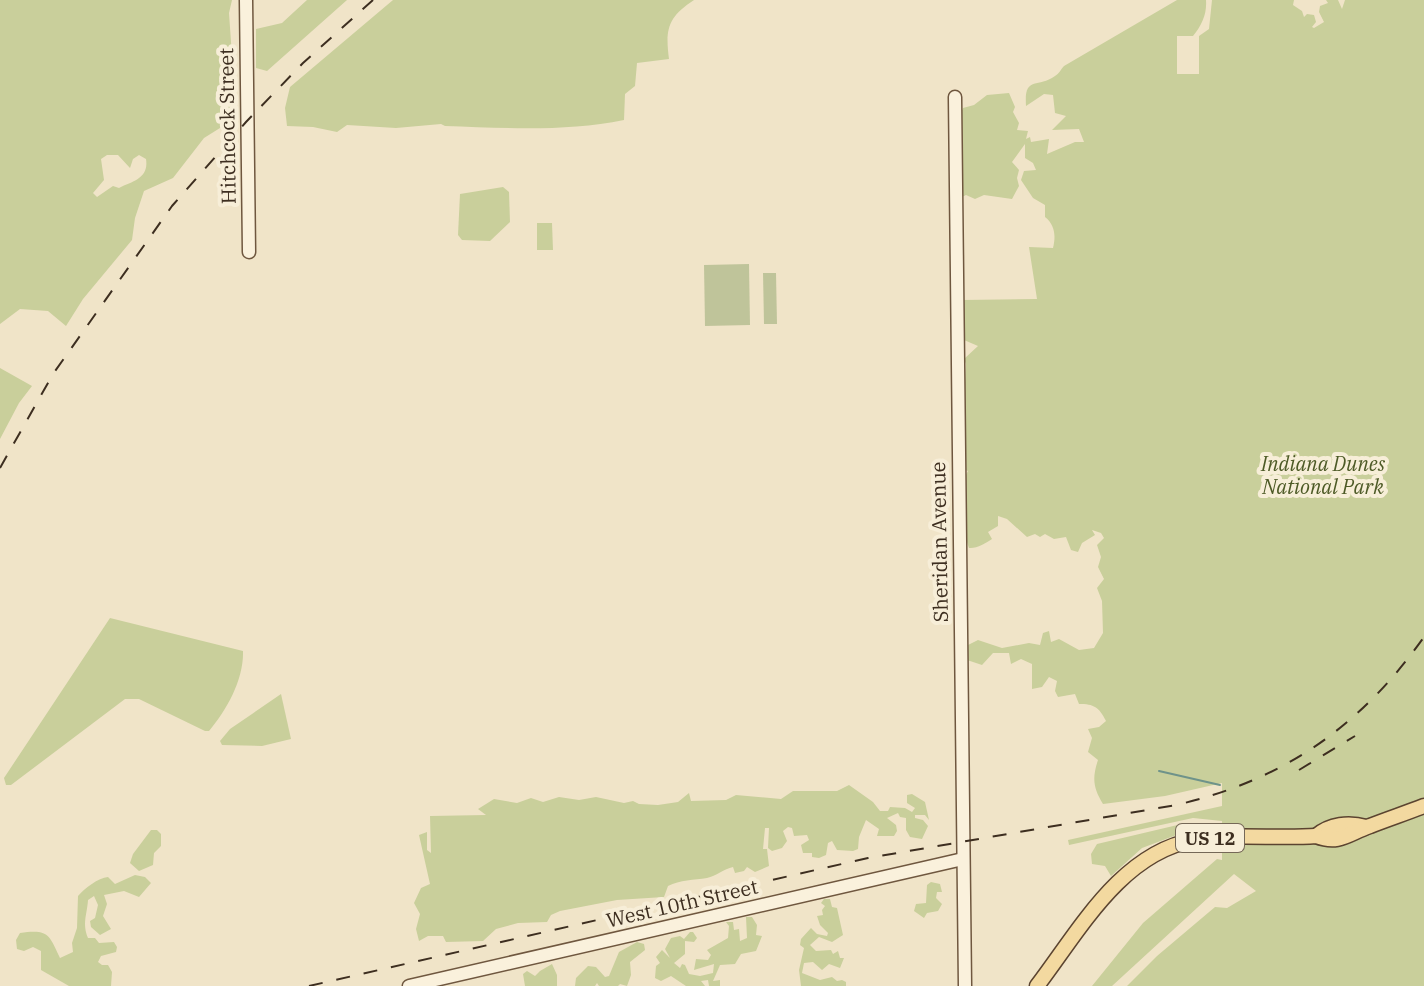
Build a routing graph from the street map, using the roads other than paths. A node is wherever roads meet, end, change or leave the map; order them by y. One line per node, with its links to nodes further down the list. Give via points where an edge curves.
1 (246, 0): 3 (street, Hitchcock Street)
2 (955, 97): 5 (street, Sheridan Avenue)
3 (249, 252)
4 (1424, 806): 8 (main road, US 12, via 1354,835 1327,840 1211,838 1178,843 1144,859 1117,882)
5 (963, 859): 6 (street, West 10th Street); 7 (street, Sheridan Avenue)
6 (409, 986)
7 (965, 986)
8 (1037, 986)

